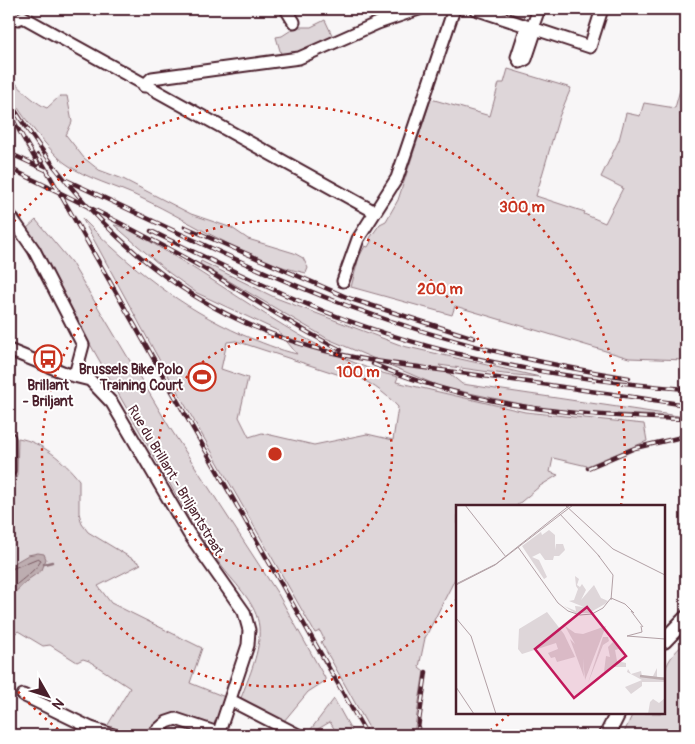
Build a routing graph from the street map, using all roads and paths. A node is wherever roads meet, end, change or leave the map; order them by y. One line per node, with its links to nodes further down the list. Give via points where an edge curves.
1 (286, 9): 8 (street)
2 (419, 9): 10 (street, via 298,58)
3 (454, 9): 13 (street, via 397,178)
4 (475, 9): 9 (street)
5 (538, 9): 9 (street)
6 (602, 9): 9 (street, via 590,47)
7 (15, 14): 11 (street)
8 (294, 22)
9 (532, 28)
10 (168, 76): 11 (street, via 149,79); 12 (street)
11 (144, 86): 12 (street)
12 (166, 97): 13 (street)
13 (375, 212): 15 (street, via 358,239)
14 (9, 214): 18 (street, via 38,258 83,345 76,371)
15 (343, 281)
16 (11, 351): 17 (street); 18 (street, Rue du Brillant - Briljantstraat)
17 (9, 364)
18 (70, 374): 24 (street, Rue du Brillant - Briljantstraat, via 78,381 98,387 112,403 188,534 244,612 248,645)
19 (9, 438): 20 (street)
20 (9, 471)
21 (686, 618): 22 (main road)
22 (665, 640)
23 (23, 695): 27 (street, via 91,728)
24 (230, 700): 26 (street, Rue du Brillant - Briljantstraat); 29 (street)
25 (618, 714): 30 (main road)
26 (218, 734): 28 (street, via 176,719)
27 (113, 735)
28 (152, 735)
29 (298, 735)
30 (607, 735)

